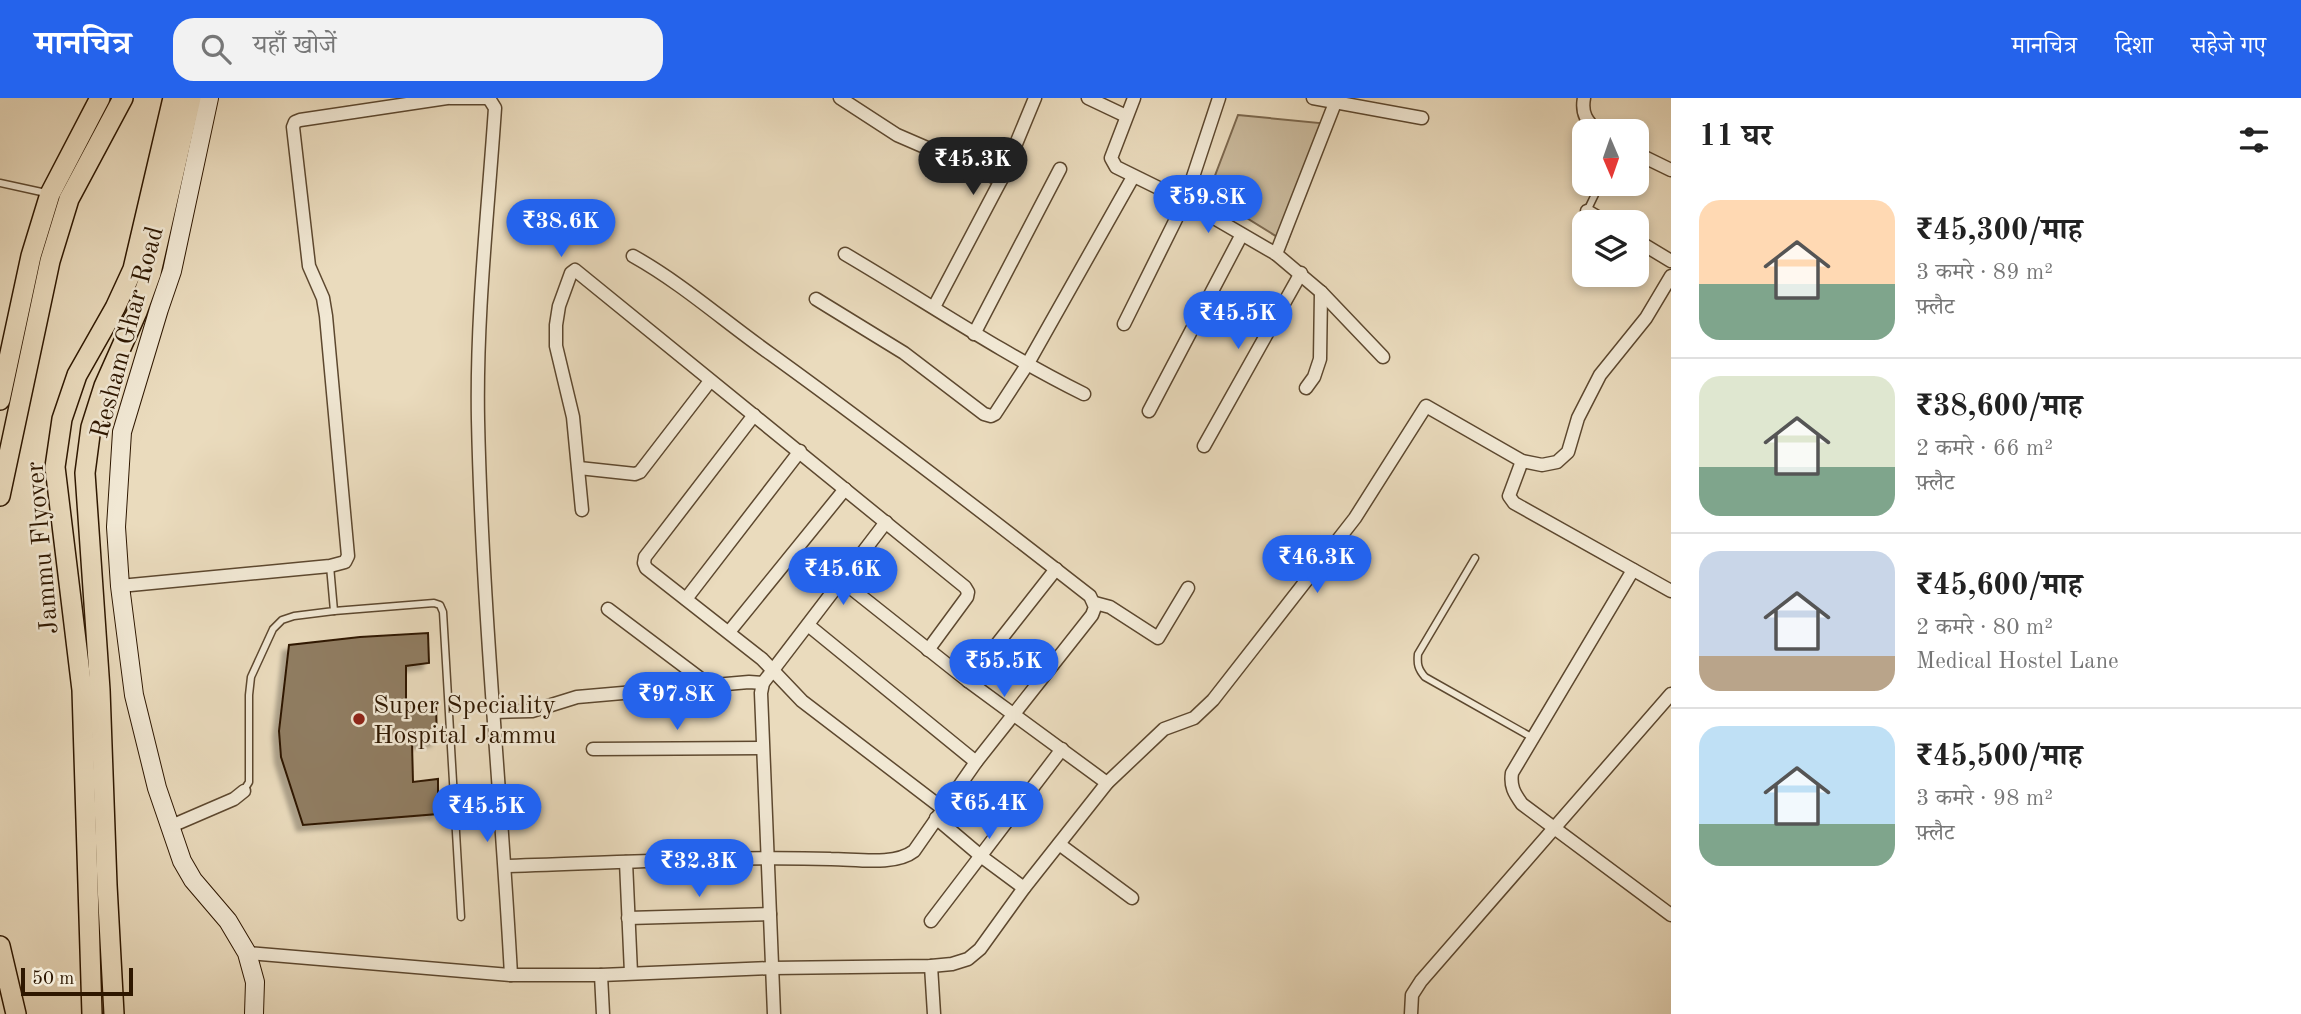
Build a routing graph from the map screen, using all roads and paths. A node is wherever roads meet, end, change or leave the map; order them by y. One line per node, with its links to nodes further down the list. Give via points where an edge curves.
1 (100, 98): 24 (main road)
2 (123, 98): 52 (main road, via 65,211 50,261)
3 (173, 98): 107 (main road, Jammu Flyover, via 133,270 77,375 62,419 55,467 82,690)
4 (191, 98): 108 (main road, Jammu Flyover, via 151,273 104,386 91,427 85,472)
5 (209, 98): 60 (street, Resham Ghar Road, via 172,271 122,432 116,527)
6 (449, 98): 56 (street, via 300,120 293,127 309,265 326,316 348,556 345,562); 75 (street, via 486,98 495,108 478,394)
7 (840, 98): 22 (street, via 897,135)
8 (1035, 98): 22 (street)
9 (1088, 98): 15 (street)
10 (1134, 98): 15 (street)
11 (1219, 98): 25 (street)
12 (1313, 98): 14 (street)
13 (1584, 98): 17 (street)
14 (1335, 103): 16 (street); 29 (street)
15 (1126, 116): 21 (street, via 1111,158 1116,167)
16 (1422, 118)
17 (1586, 119)
18 (1649, 159): 20 (street)
19 (1060, 169): 38 (street)
20 (1671, 170)
21 (1133, 177): 25 (street); 40 (street)
22 (1001, 180): 36 (street)
23 (0, 183): 24 (lane)
24 (50, 194): 44 (main road, via 31,256)
25 (1185, 201): 26 (street); 37 (street)
26 (1241, 236): 29 (street); 45 (street)
27 (1649, 248): 31 (street)
28 (845, 254): 36 (street)
29 (1276, 254): 32 (street)
30 (633, 257): 57 (street, via 706,303)
31 (1671, 261)
32 (1301, 273): 34 (street); 47 (street)
33 (1671, 276): 49 (street, via 1646,318 1600,375 1578,418 1568,452 1549,465)
34 (1321, 292): 39 (street); 42 (street, via 1320,359)
35 (816, 299): 40 (street, via 904,353 988,416 995,414)
36 (934, 307): 38 (street)
37 (1124, 324)
38 (974, 334): 40 (street)
39 (1383, 357)
40 (1027, 365): 43 (street)
41 (710, 381): 46 (street); 50 (street, via 640,472); 50 (street, via 573,271 559,306 556,346 573,417)
42 (1306, 388)
43 (1084, 394)
44 (0, 400)
45 (1149, 411)
46 (754, 415): 48 (street); 63 (street, via 645,557 646,568)
47 (1204, 446)
48 (800, 451): 51 (street); 63 (street)
49 (1522, 461): 58 (street, via 1509,496 1514,503); 82 (street, via 1426,406 1355,518 1213,700 1194,718 1164,729)
50 (579, 468): 53 (street)
51 (845, 489): 54 (street); 68 (street)
52 (0, 496)
53 (582, 510)
54 (886, 522): 59 (street); 69 (street, via 968,592)
55 (1475, 558): 77 (lane, via 1419,654 1419,671)
56 (330, 566): 60 (street); 66 (lane)
57 (1056, 569): 64 (street); 71 (street)
58 (1633, 570): 62 (street); 77 (street)
59 (842, 581): 67 (street); 69 (street)
60 (120, 586): 85 (street, Resham Ghar Road, via 134,695)
61 (1188, 588): 64 (street, via 1158,638 1110,607)
62 (1671, 591)
63 (686, 599): 68 (street)
64 (1095, 603): 76 (street, via 1092,615)
65 (608, 609): 73 (street)
66 (334, 611): 83 (lane, via 294,616 273,629 251,677 249,782); 96 (lane, via 434,603 443,612)
67 (808, 625): 70 (street); 81 (street)
68 (729, 632): 70 (street)
69 (928, 650): 71 (street)
70 (773, 670): 72 (street); 84 (street, via 802,701)
71 (968, 681): 76 (street)
72 (763, 683): 73 (street); 78 (street)
73 (709, 685): 75 (street, via 570,698 532,711)
74 (1671, 694): 86 (street)
75 (493, 712): 91 (street)
76 (1013, 715): 80 (street); 81 (street)
77 (1533, 738): 86 (street, via 1510,782 1522,804)
78 (762, 748): 79 (street); 88 (street)
79 (593, 749)
80 (1062, 749): 82 (street); 89 (street)
81 (976, 762): 84 (street)
82 (1107, 783): 87 (street)
83 (244, 791): 85 (street)
84 (939, 813): 88 (street, via 906,857); 89 (street)
85 (169, 827): 100 (street, Resham Ghar Road, via 192,880 228,921)
86 (1556, 828): 95 (street); 113 (street, via 1422,981 1412,995)
87 (1059, 844): 92 (street); 93 (street)
88 (768, 857): 90 (street); 94 (street)
89 (982, 857): 92 (street); 98 (street)
90 (626, 862): 91 (street); 97 (street)
91 (505, 866): 104 (street)
92 (1024, 888): 101 (street, via 980,949 952,964)
93 (1132, 898)
94 (770, 914): 97 (street); 102 (street)
95 (1671, 915)
96 (461, 917)
97 (628, 918): 103 (street)
98 (931, 921)
99 (0, 946): 106 (main road)
100 (247, 953): 104 (street); 109 (street, Resham Ghar Road, via 254,982)
101 (931, 966): 102 (street); 112 (street)
102 (772, 968): 103 (street); 111 (street)
103 (631, 973): 105 (street)
104 (511, 975): 105 (street)
105 (601, 975): 110 (street)
106 (16, 1014)
107 (92, 1014)
108 (114, 1014)
109 (254, 1014)
110 (603, 1014)
111 (774, 1014)
112 (934, 1014)
113 (1411, 1014)

